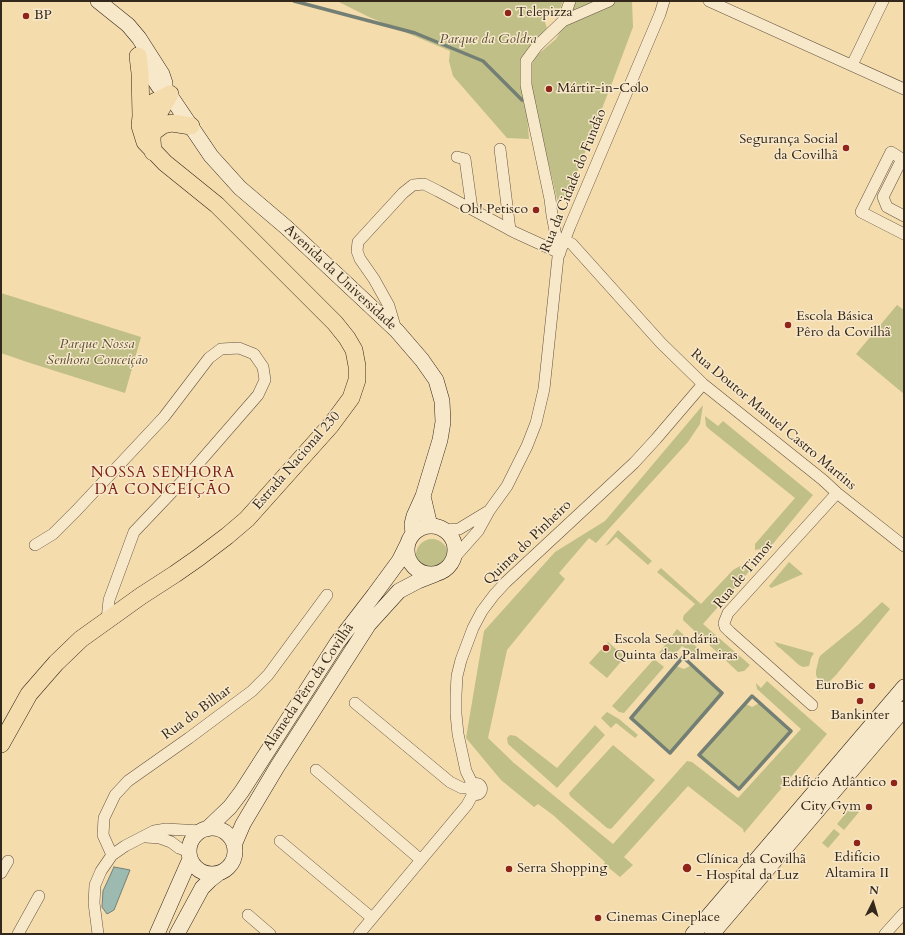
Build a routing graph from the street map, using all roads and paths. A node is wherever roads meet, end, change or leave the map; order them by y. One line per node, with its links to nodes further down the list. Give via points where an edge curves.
1 (98, 1): 7 (main road, Avenida da Universidade)
2 (570, 1): 8 (street)
3 (609, 1): 8 (street)
4 (664, 1): 23 (street, Rua da Cidade do Fundão)
5 (709, 1): 10 (street)
6 (883, 1): 10 (street)
7 (122, 21): 9 (main road, Avenida da Universidade, via 121,28); 12 (main road, Avenida da Universidade, via 128,25 150,55 162,74)
8 (563, 21): 24 (street, via 537,46 526,61 526,85)
9 (138, 56): 12 (main road, Avenida da Universidade, via 158,87); 13 (main road, Estrada Nacional 230)
10 (852, 66): 11 (street)
11 (904, 89)
12 (167, 91): 13 (main road, via 148,105); 14 (main road, Avenida da Universidade); 15 (main road)
13 (141, 116): 17 (main road, Estrada Nacional 230, via 140,126 144,142)
14 (191, 126): 15 (main road, via 172,123 163,125); 25 (main road, Avenida da Universidade, via 211,156 240,188 287,228)
15 (152, 133): 17 (main road)
16 (500, 149): 21 (street)
17 (153, 152): 37 (main road, Estrada Nacional 230, via 217,205 335,323 354,350 357,380 351,398 331,425 247,519 192,562)
18 (457, 157): 19 (street, via 465,159)
19 (472, 209): 21 (street); 25 (street, via 424,184 413,185 358,242 357,251 360,259 389,306)
20 (904, 216): 22 (street, via 887,207 883,197 902,159 891,152 860,212)
21 (510, 230): 24 (street)
22 (904, 234)
23 (564, 240): 24 (street, Rua da Cidade do Fundão); 26 (street, Rua Doutor Manuel Castro Martins, via 572,244 661,343)
24 (560, 253): 29 (street, Rua da Cidade do Fundão, via 544,389 536,423 507,486)
25 (397, 331): 28 (main road, Avenida da Universidade, via 436,380 442,401 443,422 440,440)
26 (703, 384): 27 (street, Rua Doutor Manuel Castro Martins); 44 (street, Quinta do Pinheiro, via 616,482 520,568 482,611 473,628 457,676 458,734)
27 (837, 493): 33 (street, Rua Doutor Manuel Castro Martins); 40 (street, Rua de Timor, via 728,613 724,623 730,632)
28 (422, 496): 30 (main road); 31 (main road, Avenida da Universidade, via 414,516)
29 (489, 511): 30 (street, Rua da Cidade do Fundão, via 459,529); 34 (street, Rua da Cidade do Fundão, via 478,531)
30 (437, 528): 31 (main road, via 418,529); 34 (main road, via 450,535 454,542)
31 (411, 538): 35 (main road, via 407,551 413,566 420,572); 45 (main road, Alameda Pêro da Covilhã, via 398,561 337,643 230,808)
32 (34, 545): 37 (street, via 53,534 148,435 209,358 222,349 239,348 254,354 264,367 265,380 258,395 134,532 110,600)
33 (904, 546)
34 (454, 558): 35 (main road, Alameda Pêro da Covilhã, via 447,568)
35 (436, 574): 48 (main road, Alameda Pêro da Covilhã, via 399,591 368,624 277,767 243,824)
36 (327, 595): 49 (street, Rua do Bilhar, via 268,675 252,691 128,780 114,795 104,818 103,834)
37 (107, 620): 42 (main road, Estrada Nacional 230, via 76,644 29,694)
38 (904, 687): 65 (main road)
39 (355, 703): 44 (street, via 450,782 462,788)
40 (812, 705)
41 (904, 709): 66 (main road)
42 (1, 744)
43 (316, 770): 52 (street)
44 (472, 789): 52 (street, via 467,805)
45 (204, 830): 46 (street, via 166,829); 48 (main road, via 213,828 224,832); 50 (main road, Alameda Pêro da Covilhã, via 192,840)
46 (141, 837): 49 (street); 50 (street, via 160,838 171,842)
47 (280, 841): 58 (street)
48 (234, 845): 54 (main road, Alameda Pêro da Covilhã, via 234,858 225,870)
49 (112, 855): 60 (street, via 95,885 94,903)
50 (190, 856): 54 (main road, via 199,870 205,873); 61 (main road, Alameda Pêro da Covilhã)
51 (8, 860): 53 (street)
52 (421, 860): 58 (street)
53 (1, 873)
54 (219, 873): 62 (main road, Alameda Pêro da Covilhã, via 202,888)
55 (39, 896): 59 (street)
56 (904, 912): 67 (street)
57 (248, 915): 63 (street)
58 (372, 918): 64 (street)
59 (18, 934)
60 (98, 934)
61 (157, 934)
62 (177, 934)
63 (270, 934)
64 (359, 934)
65 (693, 934)
66 (712, 934)
67 (885, 934)

